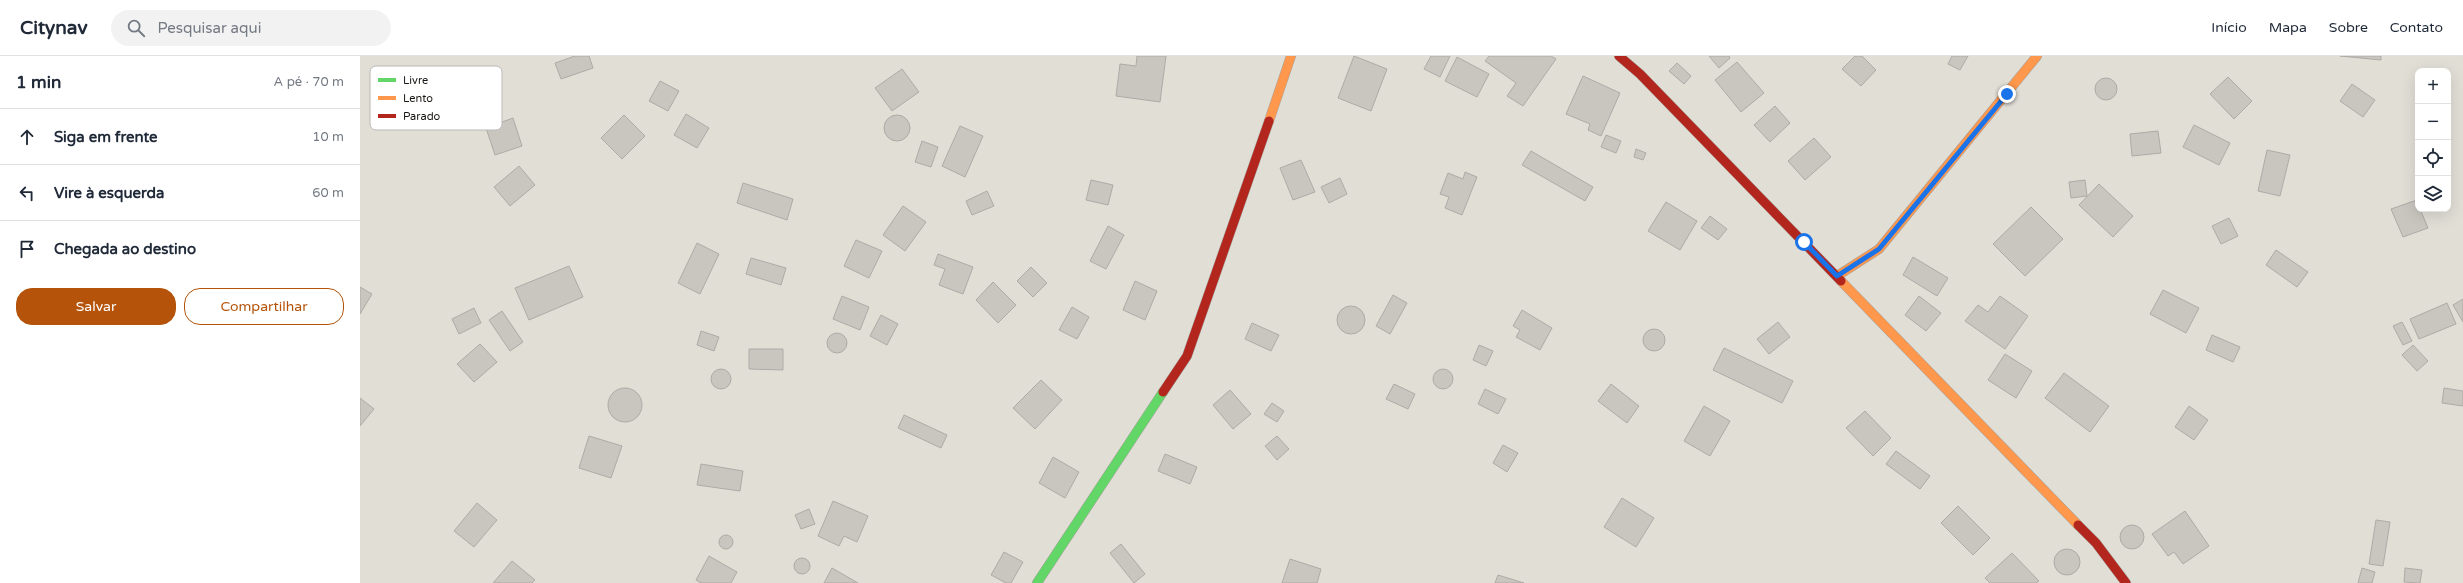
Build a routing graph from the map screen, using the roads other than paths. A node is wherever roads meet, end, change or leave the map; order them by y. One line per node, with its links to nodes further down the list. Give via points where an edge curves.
1 (1291, 56): 5 (street, via 1187,356)
2 (1619, 56): 4 (street, via 1640,74)
3 (2037, 56): 4 (street, via 1879,249)
4 (1837, 276): 6 (street, via 2096,543)
5 (1037, 583)
6 (2126, 583)

